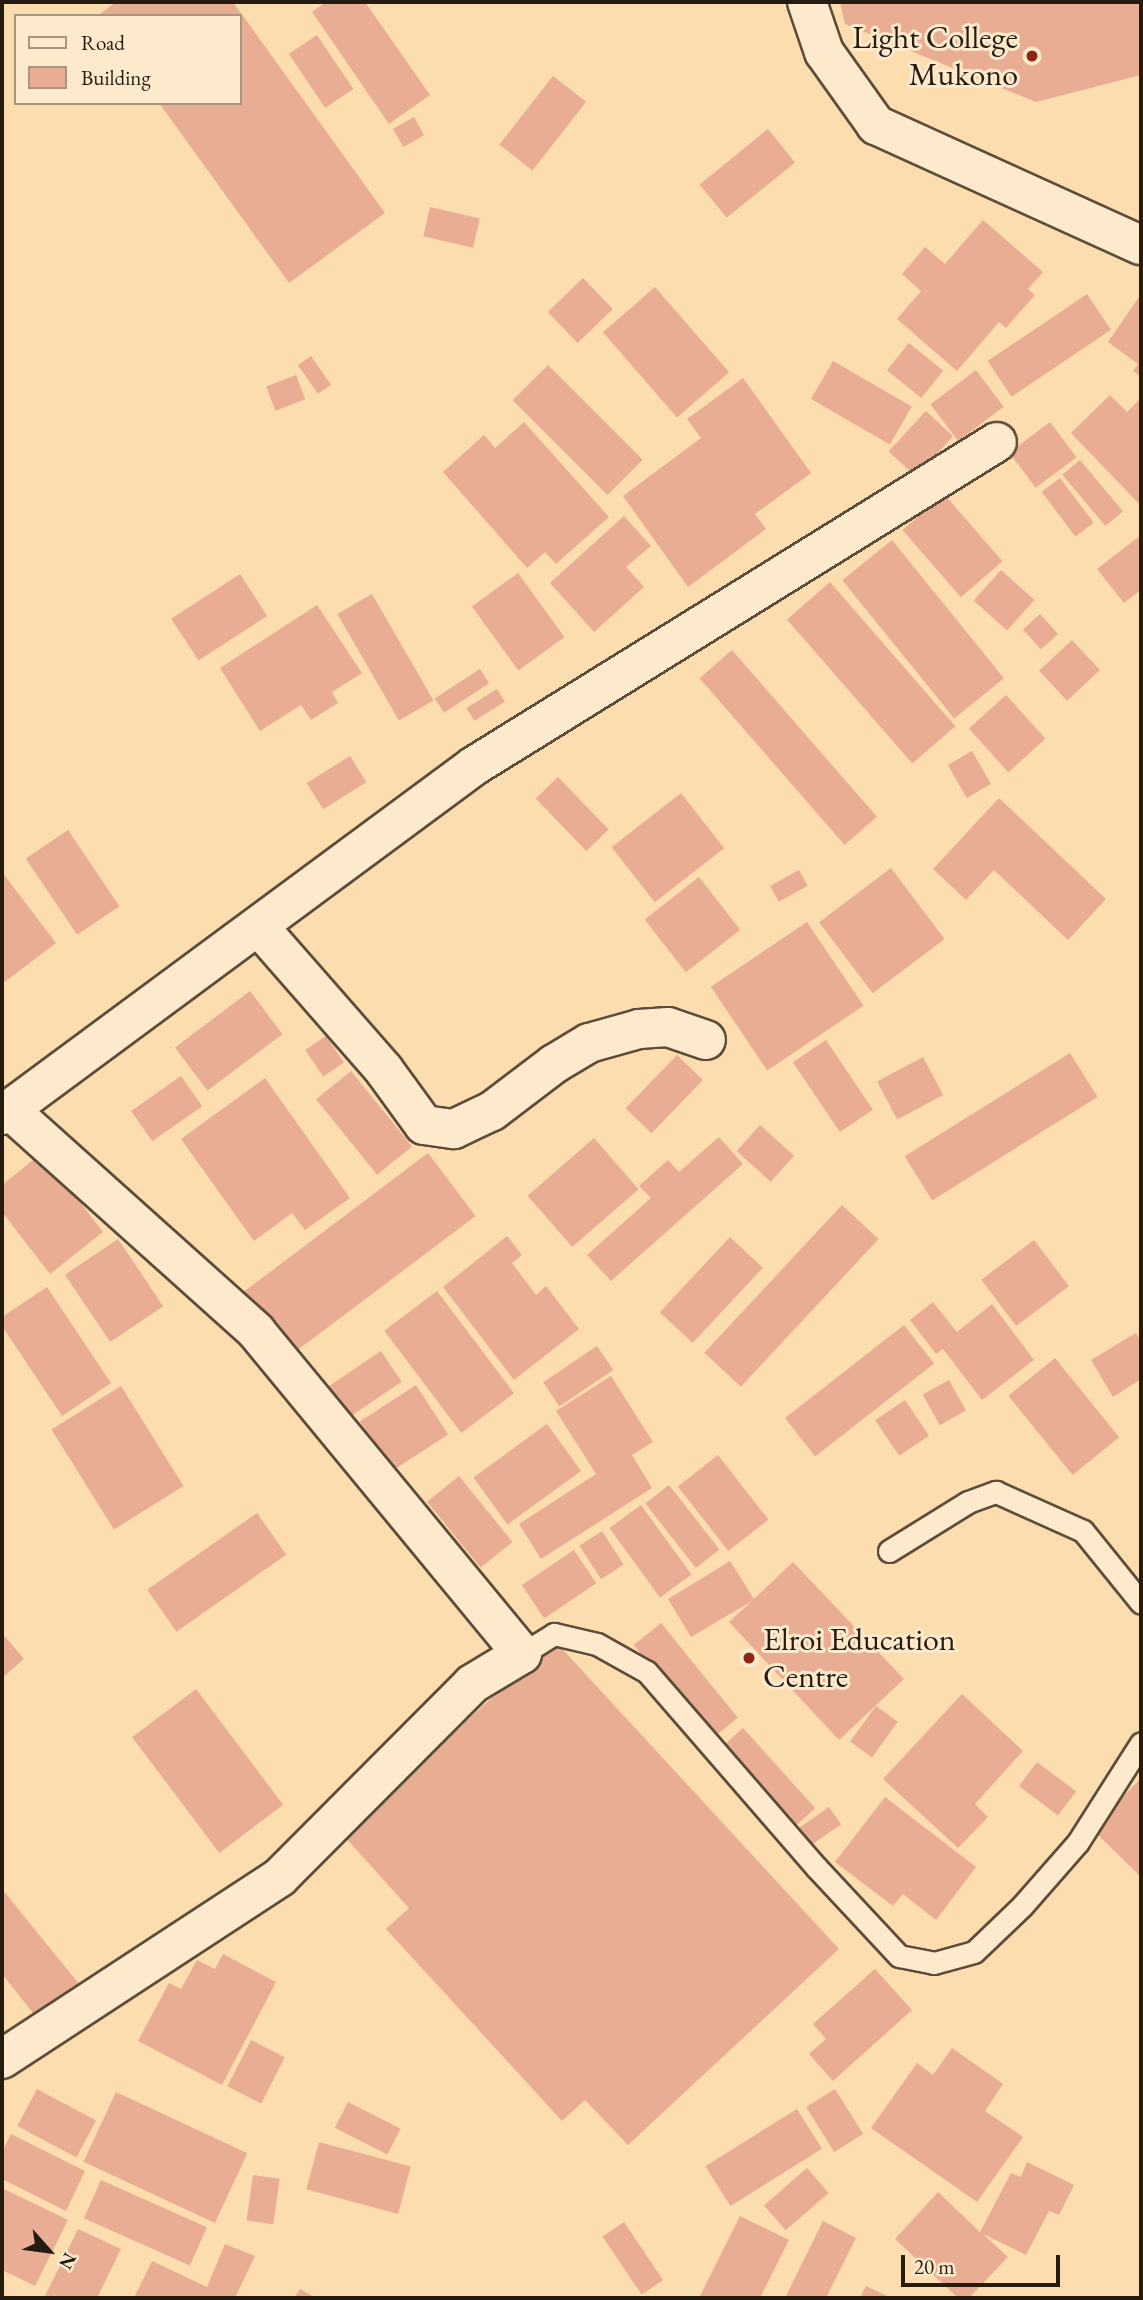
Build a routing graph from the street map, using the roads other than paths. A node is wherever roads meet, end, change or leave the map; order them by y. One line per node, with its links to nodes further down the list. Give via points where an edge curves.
1 (807, 2): 2 (street, via 824,52 876,125)
2 (1141, 245)
3 (997, 442): 4 (street, via 474,766)
4 (259, 927): 5 (street, via 375,1060 424,1125 454,1129 492,1111 554,1063 589,1043 639,1029 668,1027); 6 (street)
5 (706, 1040)
6 (6, 1113): 9 (street, via 256,1331)
7 (889, 1551): 8 (lane, via 968,1502 996,1492 1083,1531)
8 (1141, 1604)
9 (522, 1654): 10 (lane, via 554,1634 597,1644 647,1672 899,1956 934,1963 974,1952 1022,1906 1078,1842); 11 (street, via 472,1684 280,1877)
10 (1141, 1743)
11 (2, 2059)

